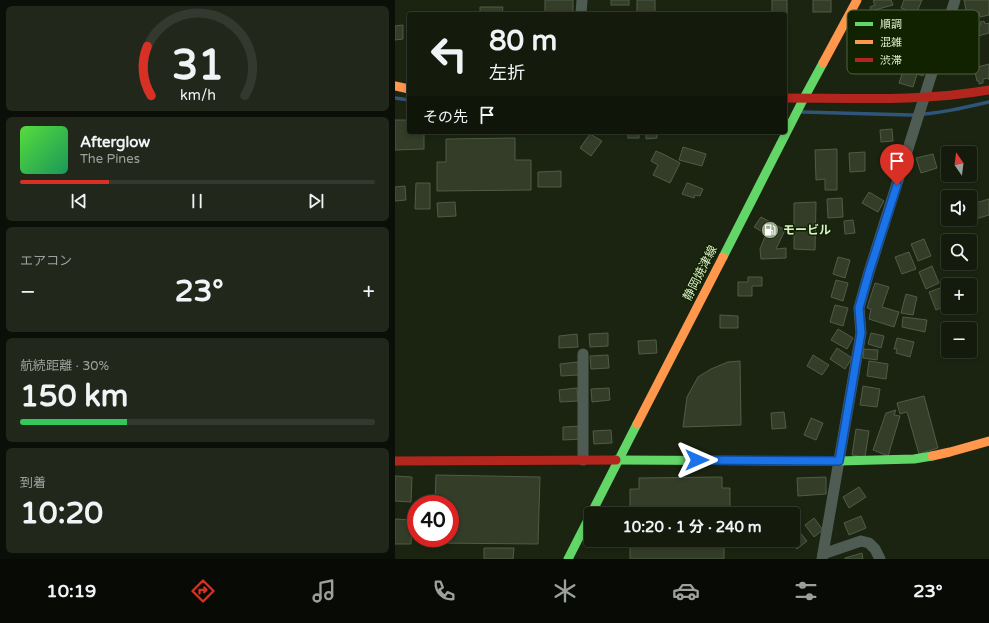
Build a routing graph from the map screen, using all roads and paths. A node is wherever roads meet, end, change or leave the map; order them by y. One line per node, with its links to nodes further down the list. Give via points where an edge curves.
1 (582, 0): 6 (street)
2 (857, 0): 4 (street, 静岡焼津線)
3 (955, 0): 5 (street)
4 (852, 10)
5 (952, 10)
6 (581, 12)
7 (847, 18): 13 (street, 静岡焼津線)
8 (932, 74): 14 (street)
9 (395, 86): 10 (street)
10 (407, 89)
11 (989, 90): 14 (street)
12 (787, 98): 13 (street)
13 (804, 98): 14 (street); 15 (street, 静岡焼津線)
14 (924, 98): 22 (street, via 859,308 861,333)
15 (787, 131)
16 (786, 134): 20 (street, 静岡焼津線)
17 (583, 354): 19 (street)
18 (989, 440): 22 (street, via 950,452 914,459)
19 (583, 460): 20 (street); 21 (street)
20 (618, 460): 22 (street); 24 (street, 静岡焼津線)
21 (395, 461)
22 (839, 461): 23 (street)
23 (823, 556): 25 (street, via 861,541 869,543)
24 (568, 559)
25 (880, 559)

